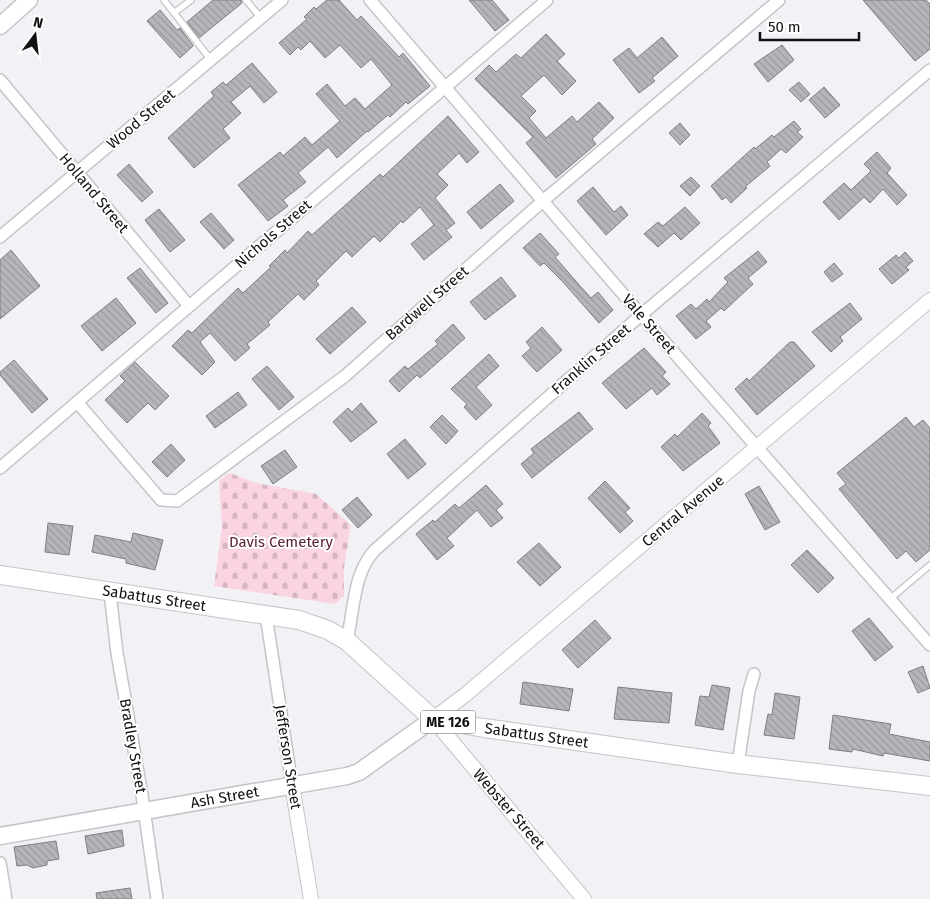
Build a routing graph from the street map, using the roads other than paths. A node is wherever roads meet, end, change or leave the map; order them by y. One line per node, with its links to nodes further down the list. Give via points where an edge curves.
1 (29, 0): 11 (main road)
2 (164, 0): 9 (lane)
3 (191, 0): 9 (lane)
4 (246, 0): 10 (lane)
5 (282, 0): 10 (street, Wood Street)
6 (370, 0): 15 (street, Vale Street)
7 (547, 0): 15 (street, Nichols Street)
8 (779, 0): 17 (street, Bardwell Street)
9 (174, 14): 12 (lane)
10 (260, 18): 12 (street, Wood Street)
11 (0, 26)
12 (211, 60): 16 (street, Wood Street)
13 (930, 70): 21 (street, Franklin Street)
14 (0, 80): 16 (street, Holland Street)
15 (446, 86): 17 (street, Vale Street); 20 (street, Nichols Street)
16 (77, 173): 18 (street, Wood Street); 20 (street, Holland Street)
17 (544, 200): 21 (street, Vale Street); 22 (street, Bardwell Street, via 345,376 177,501 161,500)
18 (0, 237)
19 (930, 300): 23 (street, Central Avenue)
20 (189, 306): 22 (street, Nichols Street)
21 (641, 315): 23 (street, Vale Street); 30 (street, Franklin Street, via 366,559 359,572)
22 (77, 402): 24 (street, Nichols Street)
23 (757, 448): 28 (street, Vale Street); 33 (street, Central Avenue)
24 (0, 468)
25 (930, 564): 28 (lane)
26 (0, 575): 27 (main road, Sabattus Street / ME 126)
27 (110, 593): 29 (main road, Sabattus Street / ME 126); 37 (street, Bradley Street, via 117,653)
28 (890, 600): 31 (street, Vale Street)
29 (266, 615): 30 (main road, Sabattus Street / ME 126, via 299,620); 35 (street, Jefferson Street)
30 (347, 641): 33 (main road, Sabattus Street / ME 126)
31 (930, 645)
32 (754, 674): 34 (street)
33 (433, 719): 34 (main road, Sabattus Street / ME 126); 35 (main road, Ash Street, via 358,772); 43 (street, Webster Street)
34 (738, 764): 36 (main road, Sabattus Street / ME 126)
35 (292, 785): 37 (main road, Ash Street); 42 (street, Jefferson Street)
36 (930, 786)
37 (145, 812): 38 (main road, Ash Street); 41 (street, Bradley Street)
38 (0, 836)
39 (0, 863): 40 (street)
40 (6, 899)
41 (157, 899)
42 (311, 899)
43 (584, 899)

